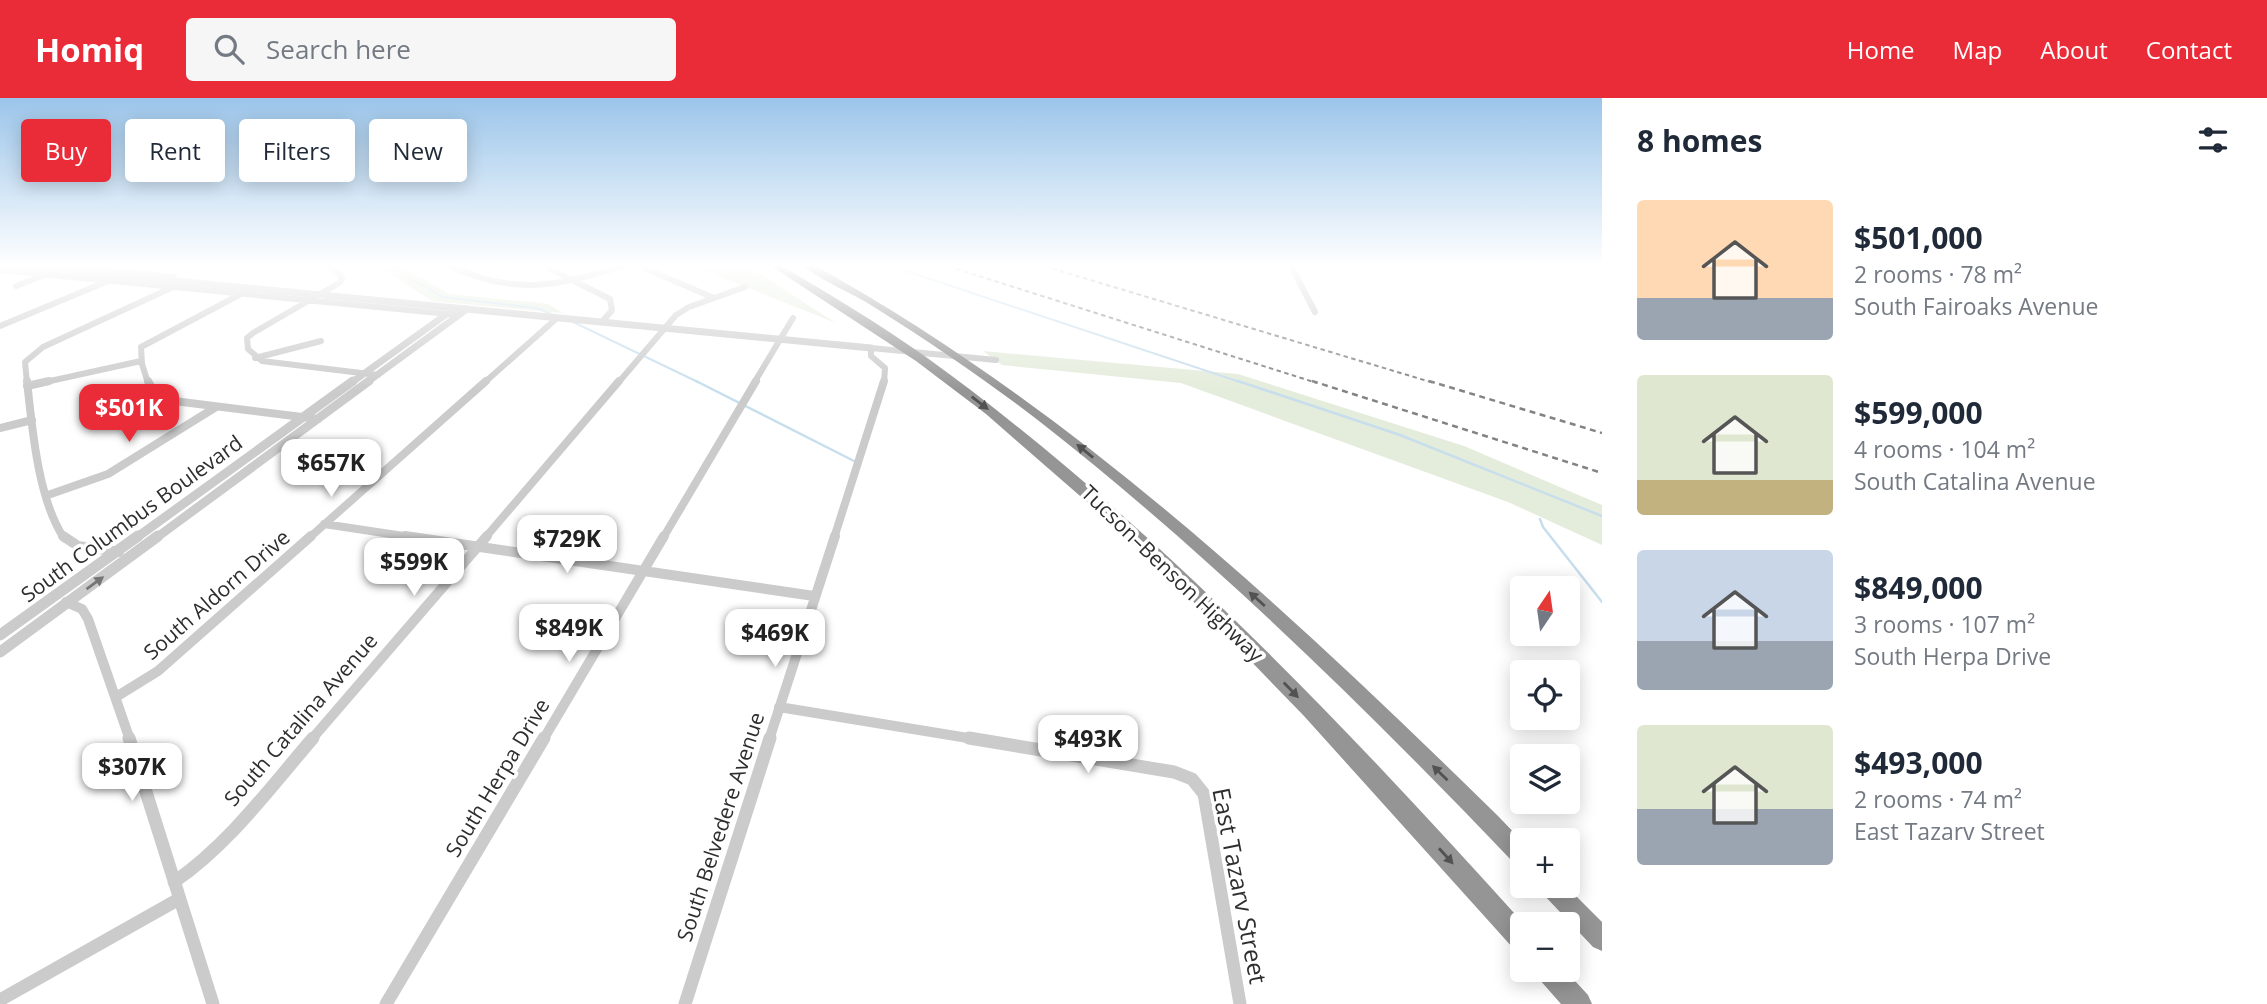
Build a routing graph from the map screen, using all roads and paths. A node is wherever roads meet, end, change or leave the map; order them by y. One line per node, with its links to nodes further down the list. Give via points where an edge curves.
1 (47, 306): 17 (street)
2 (133, 306): 27 (street, via 33,353 25,362)
3 (216, 306): 23 (street, via 147,342 138,352)
4 (300, 306): 22 (street, via 249,336 246,344)
5 (387, 306): 12 (street)
6 (411, 306): 12 (street)
7 (612, 306): 16 (street)
8 (692, 306): 18 (street, South Catalina Avenue)
9 (840, 306): 50 (highway, Tucson–Benson Highway, one-way to 50, via 925,362 1079,485 1212,609)
10 (877, 306): 46 (highway, Tucson–Benson Highway, one-way to 10, via 1336,672 1100,463 973,367)
11 (1312, 306): 13 (street)
12 (457, 312): 14 (street); 25 (street, South Columbus Boulevard); 26 (street, South Columbus Boulevard)
13 (1315, 312)
14 (557, 318): 16 (street); 34 (street, South Aldorn Drive)
15 (793, 318): 19 (street, South Herpa Drive)
16 (602, 322): 18 (street)
17 (0, 326)
18 (665, 328): 19 (street); 35 (street, South Catalina Avenue)
19 (780, 339): 21 (street); 38 (street, South Herpa Drive)
20 (321, 341): 22 (street)
21 (871, 348): 24 (street); 39 (street, South Belvedere Avenue, via 871,356 887,376)
22 (255, 358): 25 (street)
23 (141, 360): 27 (street); 28 (street, via 156,396)
24 (996, 360)
25 (365, 373): 26 (street); 29 (street, South Columbus Boulevard)
26 (378, 375): 30 (street, South Columbus Boulevard)
27 (27, 386): 31 (street)
28 (216, 407): 29 (street); 33 (street, via 108,474)
29 (303, 417): 30 (street); 36 (street, South Columbus Boulevard)
30 (318, 419): 37 (street, South Columbus Boulevard)
31 (32, 421): 32 (street); 33 (street)
32 (0, 428)
33 (48, 495): 36 (street, via 63,538)
34 (324, 524): 35 (street); 44 (street, South Aldorn Drive, via 158,671)
35 (478, 547): 38 (street); 47 (street, South Catalina Avenue, via 223,843)
36 (117, 551): 37 (street); 40 (street, South Columbus Boulevard)
37 (134, 554): 41 (street, South Columbus Boulevard, one-way to 37)
38 (643, 571): 39 (street); 55 (street, South Herpa Drive)
39 (814, 596): 45 (street, South Belvedere Avenue)
40 (50, 599): 41 (street); 42 (street, South Columbus Boulevard)
41 (68, 602): 43 (street, South Columbus Boulevard); 44 (street, via 86,614)
42 (0, 635)
43 (0, 652)
44 (116, 697): 47 (street)
45 (779, 707): 56 (street, South Belvedere Avenue); 57 (street, East Tazarv Street, via 1190,777 1204,794)
46 (1510, 844)
47 (174, 882): 49 (street)
48 (1563, 898): 51 (highway)
49 (179, 899): 53 (street); 54 (street)
50 (1510, 927)
51 (1602, 939)
52 (1559, 982): 58 (highway)
53 (0, 1000)
54 (213, 1004)
55 (386, 1004)
56 (685, 1004)
57 (1240, 1004)
58 (1578, 1004)

